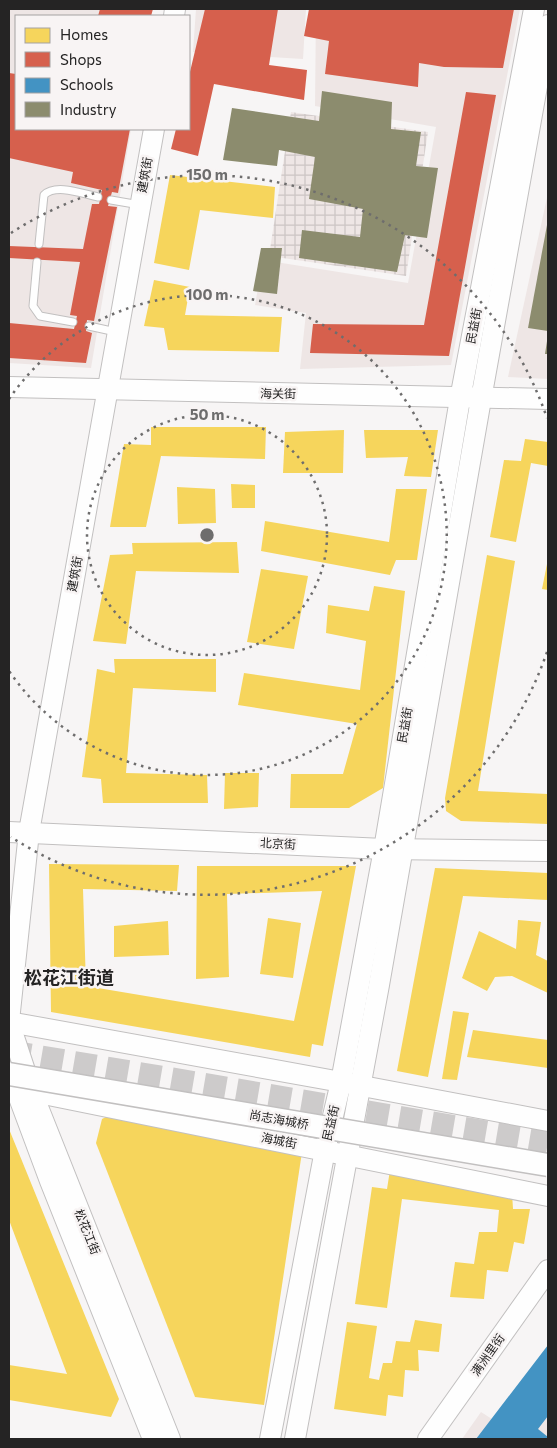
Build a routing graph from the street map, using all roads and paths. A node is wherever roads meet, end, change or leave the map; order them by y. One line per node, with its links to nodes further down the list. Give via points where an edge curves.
1 (534, 9): 3 (main road, 民益街)
2 (548, 25): 3 (main road, 民益街)
3 (534, 98): 15 (main road, 民益街); 16 (main road, 民益街)
4 (154, 130): 7 (main road, 建筑街)
5 (98, 197): 8 (lane, via 56,188 48,190 44,195)
6 (111, 200): 7 (lane)
7 (140, 205): 12 (main road, 建筑街)
8 (39, 244)
9 (37, 262): 10 (lane, via 33,306 36,312 40,316)
10 (73, 322)
11 (89, 326): 12 (lane)
12 (118, 332): 14 (main road, 建筑街)
13 (9, 387): 14 (main road, 海关街)
14 (108, 390): 15 (main road, 海关街); 19 (main road, 建筑街)
15 (460, 399): 16 (main road, 海关街); 20 (main road, 民益街)
16 (481, 399): 17 (main road, 海关街); 20 (main road, 民益街)
17 (548, 399)
18 (9, 832): 19 (main road, 北京街)
19 (30, 832): 20 (main road, 北京街); 22 (main road, 建筑街)
20 (393, 849): 21 (main road, 北京街); 24 (main road, 民益街); 26 (main road, 民益街)
21 (548, 852)
22 (9, 1022): 24 (main road); 25 (main road, 松花江街)
23 (9, 1068): 25 (main road, 松花江街)
24 (341, 1082): 26 (main road); 28 (main road, 民益街)
25 (16, 1085): 28 (main road, 海城街); 30 (main road, 尚志海城桥, bridge); 33 (main road, 松花江街, via 50,1181); 34 (main road, 松花江街)
26 (361, 1085): 27 (main road); 29 (main road, 民益街)
27 (548, 1121)
28 (325, 1150): 29 (main road, 海城街); 35 (main road, 民益街)
29 (348, 1155): 31 (main road, 海城街); 36 (main road, 民益街)
30 (548, 1165)
31 (548, 1196)
32 (548, 1270): 37 (main road, 满洲里街)
33 (153, 1439)
34 (170, 1439)
35 (270, 1439)
36 (295, 1439)
37 (428, 1439)

